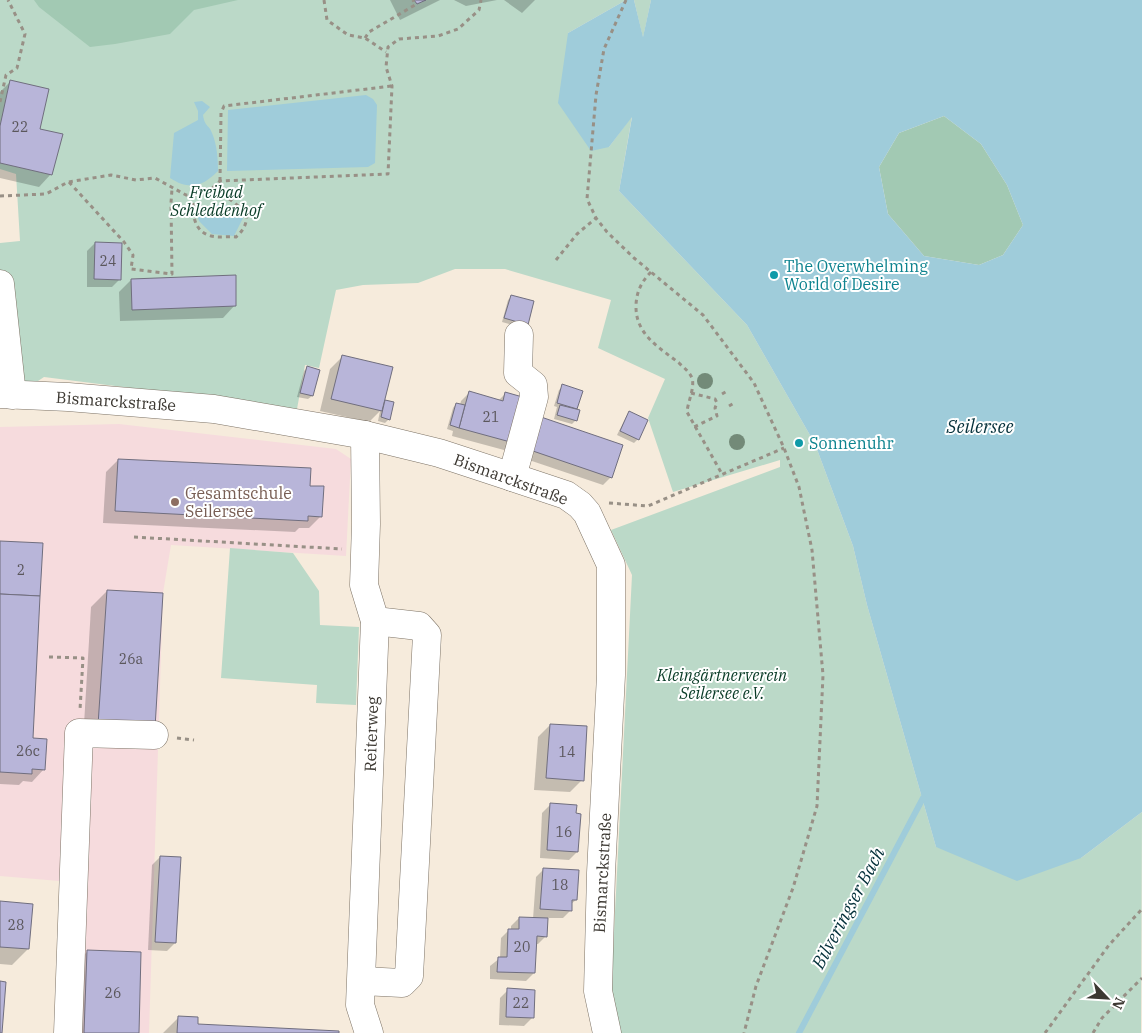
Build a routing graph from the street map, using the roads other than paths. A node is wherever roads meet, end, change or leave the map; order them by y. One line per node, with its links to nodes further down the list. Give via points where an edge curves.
1 (0, 284): 3 (street)
2 (519, 335): 5 (street, via 518,373 533,385 534,397)
3 (6, 394): 4 (street, Bismarckstraße, via 214,409)
4 (365, 435): 5 (street, Bismarckstraße); 6 (street, Reiterweg, via 364,585)
5 (512, 477): 11 (street, Bismarckstraße, via 566,495 580,505 588,514 611,565 611,675 598,991)
6 (375, 621): 8 (street, Reiterweg); 8 (street, via 419,626 427,635 409,976 402,983)
7 (154, 736): 9 (street, via 79,733)
8 (362, 981): 10 (street, Reiterweg, via 360,1005)
9 (68, 1033)
10 (369, 1033)
11 (607, 1033)

